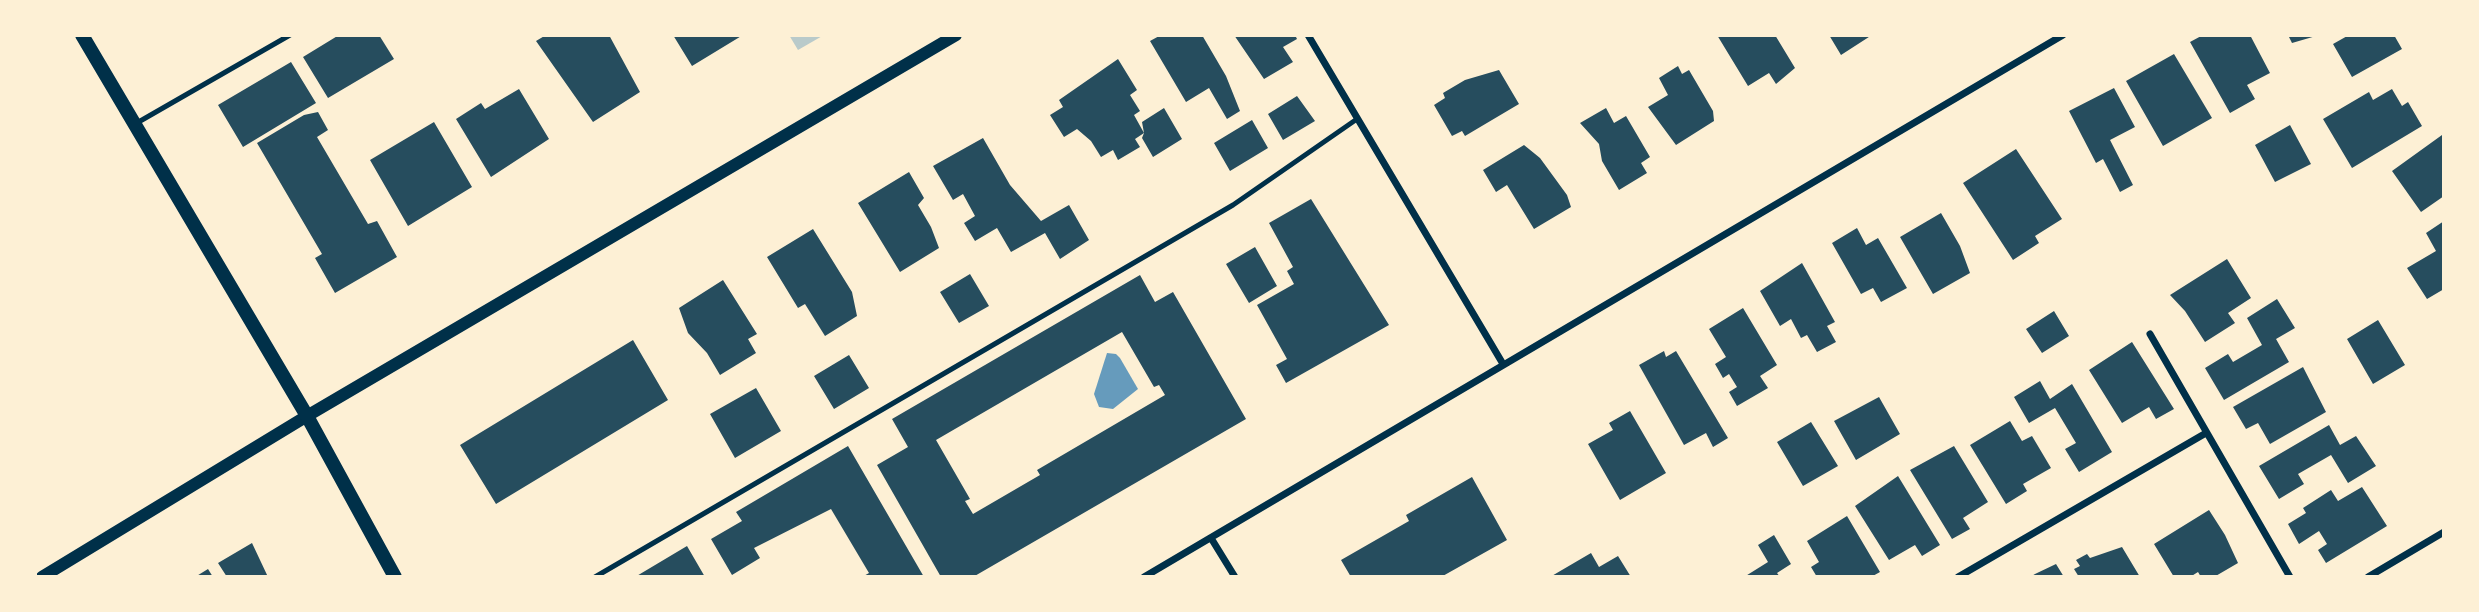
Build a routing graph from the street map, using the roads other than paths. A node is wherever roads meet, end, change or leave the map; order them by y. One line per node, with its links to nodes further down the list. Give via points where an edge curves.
1 (82, 35): 7 (main road)
2 (290, 35): 7 (lane)
3 (956, 35): 10 (street)
4 (1308, 35): 6 (street)
5 (2063, 35): 9 (street)
6 (1357, 119): 9 (street); 16 (lane, via 1233,205)
7 (135, 124): 10 (main road)
8 (2150, 334): 11 (street)
9 (1503, 364): 13 (street)
10 (307, 416): 14 (street); 15 (main road)
11 (2206, 433): 19 (street); 20 (street)
12 (2444, 532): 21 (street)
13 (1211, 538): 17 (street); 18 (street)
14 (43, 577)
15 (395, 577)
16 (595, 577)
17 (1144, 577)
18 (1235, 577)
19 (1958, 577)
20 (2290, 577)
21 (2368, 577)

